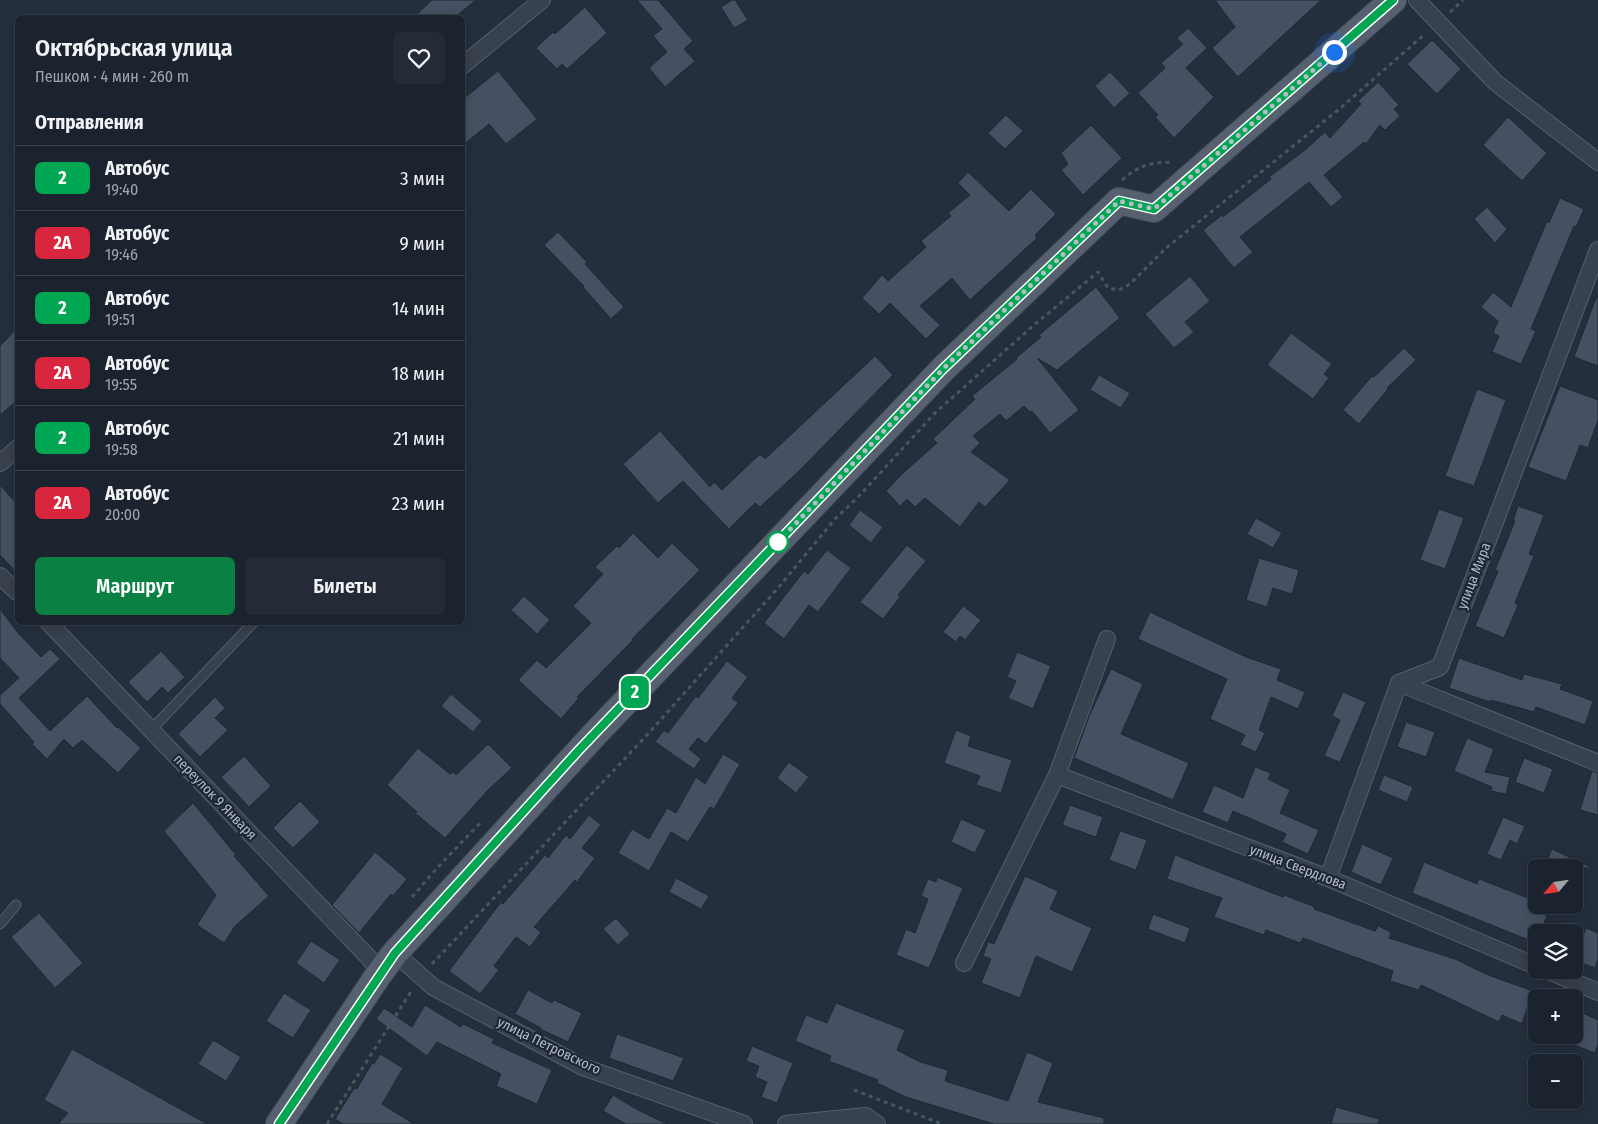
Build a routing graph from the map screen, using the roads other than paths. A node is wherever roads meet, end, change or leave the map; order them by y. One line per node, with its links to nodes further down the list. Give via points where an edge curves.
1 (542, 0): 4 (street)
2 (1393, 0): 21 (main road, via 1154,209 1119,201 958,355 592,736)
3 (1418, 0): 5 (street, via 1495,82)
4 (465, 64)
5 (1598, 162)
6 (1598, 250): 14 (street, улица Мира, via 1440,667)
7 (15, 450): 8 (street)
8 (0, 463)
9 (0, 576): 10 (street)
10 (15, 590)
11 (51, 625): 15 (street, переулок 9 Января)
12 (251, 625): 15 (lane)
13 (1107, 639): 17 (street)
14 (1399, 683): 16 (street); 18 (street)
15 (151, 730): 24 (street, переулок 9 Января, via 370,960)
16 (1598, 763)
17 (1057, 775): 18 (street, улица Свердлова); 22 (street)
18 (1328, 878): 23 (street, улица Свердлова)
19 (16, 905): 20 (lane)
20 (0, 924)
21 (395, 953): 24 (main road); 28 (street, улица Петровского, via 433,987 583,1067)
22 (964, 963)
23 (1528, 963)
24 (379, 974): 27 (main road)
25 (1567, 979): 26 (street)
26 (1598, 992)
27 (278, 1124)
28 (744, 1124)
29 (786, 1124): 30 (street, via 866,1116)
30 (877, 1124)

